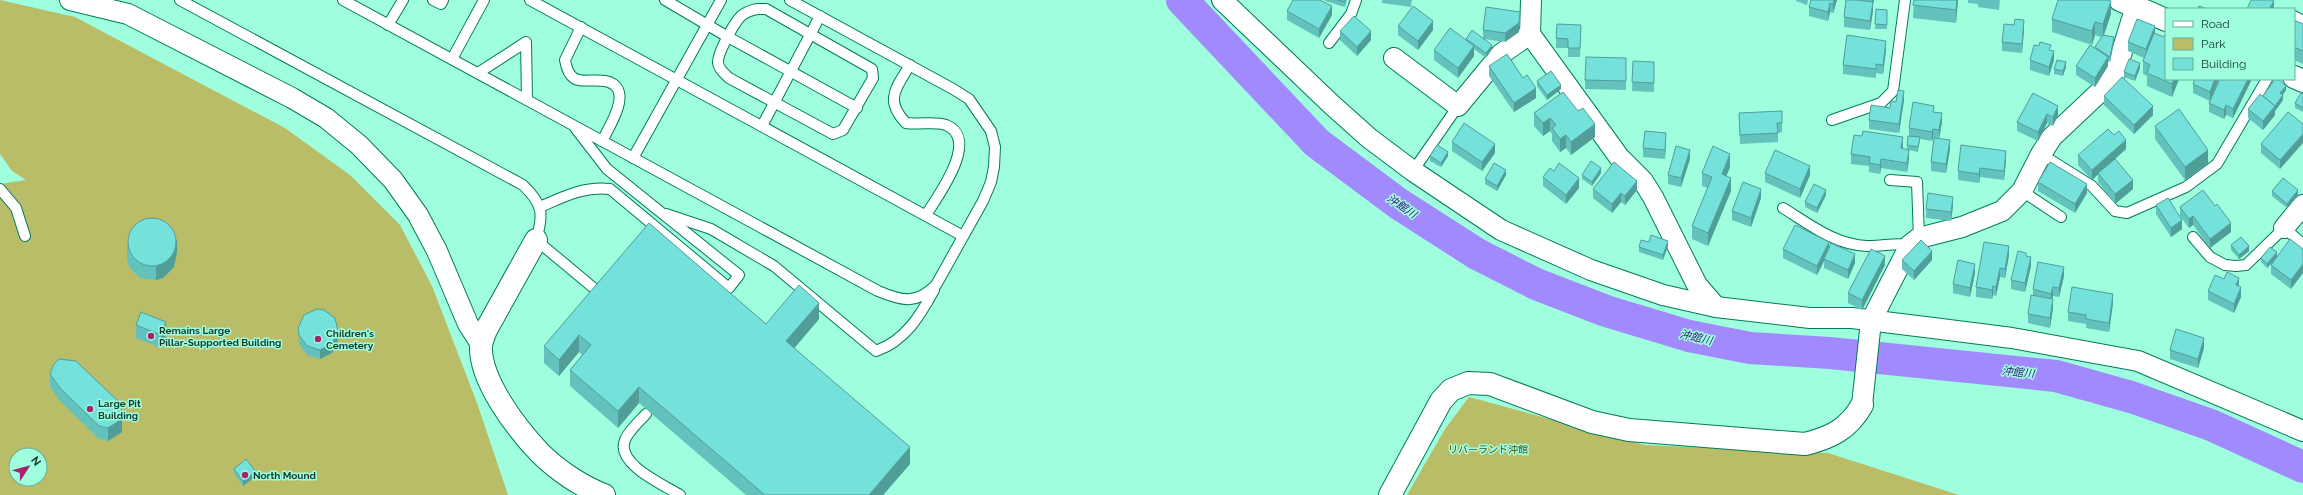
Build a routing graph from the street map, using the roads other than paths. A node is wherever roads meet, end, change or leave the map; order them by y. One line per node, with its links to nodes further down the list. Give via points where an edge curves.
1 (70, 0): 64 (street, via 128,14 292,98 326,118 354,141 393,180 418,215 437,251 468,324)
2 (180, 0): 48 (lane, via 523,185 535,197)
3 (343, 0): 19 (lane)
4 (403, 0): 19 (lane)
5 (433, 0): 6 (lane, via 441,4)
6 (443, 0)
7 (484, 0): 27 (lane)
8 (530, 0): 21 (lane)
9 (665, 0): 20 (lane)
10 (721, 0): 20 (lane)
11 (790, 0): 17 (lane)
12 (1222, 0): 43 (street, via 1369,138)
13 (1356, 0): 25 (lane, via 1351,14)
14 (1531, 0): 23 (street)
15 (1905, 0): 37 (lane, via 1893,91 1881,103)
16 (2128, 3): 18 (street); 41 (street, via 2116,71 2105,87 2052,137)
17 (820, 16): 22 (lane); 28 (lane)
18 (2165, 20)
19 (388, 25): 27 (lane)
20 (707, 25): 24 (lane); 31 (lane)
21 (581, 27): 31 (lane); 40 (lane, via 565,60 570,75 577,80 604,81 613,85 620,98 618,112)
22 (811, 34): 24 (lane, via 766,9 758,9 750,10 739,18); 29 (lane); 36 (lane, via 872,69 873,78)
23 (1530, 34): 35 (street, via 1501,54); 62 (street, via 1619,157 1643,181 1697,285)
24 (728, 37): 29 (lane); 34 (lane, via 719,56 718,63 722,72)
25 (1329, 43)
26 (1394, 58): 35 (street)
27 (452, 59): 30 (lane)
28 (910, 65): 51 (lane, via 894,90 892,101 898,115 906,123 946,125 953,130 960,144 956,163); 55 (lane, via 968,99 991,131 995,147 991,182)
29 (791, 71): 34 (lane); 36 (lane)
30 (478, 73): 33 (lane); 33 (lane, via 526,42)
31 (677, 80): 39 (lane); 42 (lane)
32 (2266, 80): 41 (lane, via 2217,164 2186,187 2127,214 2115,211 2092,186)
33 (527, 100): 38 (lane)
34 (774, 102): 36 (lane, via 833,134 843,130); 39 (lane)
35 (1458, 106): 43 (lane)
36 (857, 108)
37 (1832, 120)
38 (574, 126): 40 (lane); 50 (lane, via 607,169)
39 (762, 126): 51 (lane)
40 (602, 141): 42 (lane)
41 (2041, 154): 46 (street)
42 (633, 158): 60 (lane, via 893,297 907,300 918,298 927,294)
43 (1413, 171): 62 (street, via 1501,230 1584,267 1663,295)
44 (1890, 180): 58 (lane, via 1917,182)
45 (0, 189): 54 (lane, via 16,208)
46 (2022, 190): 52 (lane); 58 (street, via 2002,211)
47 (2303, 205): 53 (street)
48 (540, 207): 50 (lane, via 576,191 597,187 610,189 729,288 739,276); 57 (lane, via 542,219)
49 (1782, 208): 58 (lane, via 1831,238 1850,244 1868,246)
50 (660, 212): 60 (lane, via 711,229 774,266 876,350 890,346 903,335 921,315)
51 (926, 215): 55 (lane)
52 (2061, 217)
53 (2284, 228): 56 (lane, via 2246,265 2236,266 2210,257); 59 (lane)
54 (25, 236)
55 (963, 236): 60 (lane)
56 (2194, 237)
57 (536, 240): 61 (lane); 64 (street, via 486,330)
58 (1915, 242): 63 (street)
59 (2303, 244)
60 (936, 285)
61 (596, 290)
62 (1716, 307): 63 (street, via 1810,318 1852,318)
63 (1870, 326): 65 (street); 67 (street, via 2012,338 2138,361)
64 (481, 344): 68 (street, via 486,373 519,428 541,454 570,476)
65 (1862, 396): 70 (street, via 1855,418 1846,426 1826,440 1805,444 1629,430 1592,422 1490,384 1468,383 1451,390 1442,401)
66 (646, 414): 69 (lane, via 628,433 624,442 624,452 630,463 640,471)
67 (2303, 431)
68 (604, 495)
69 (680, 495)
70 (1390, 495)

